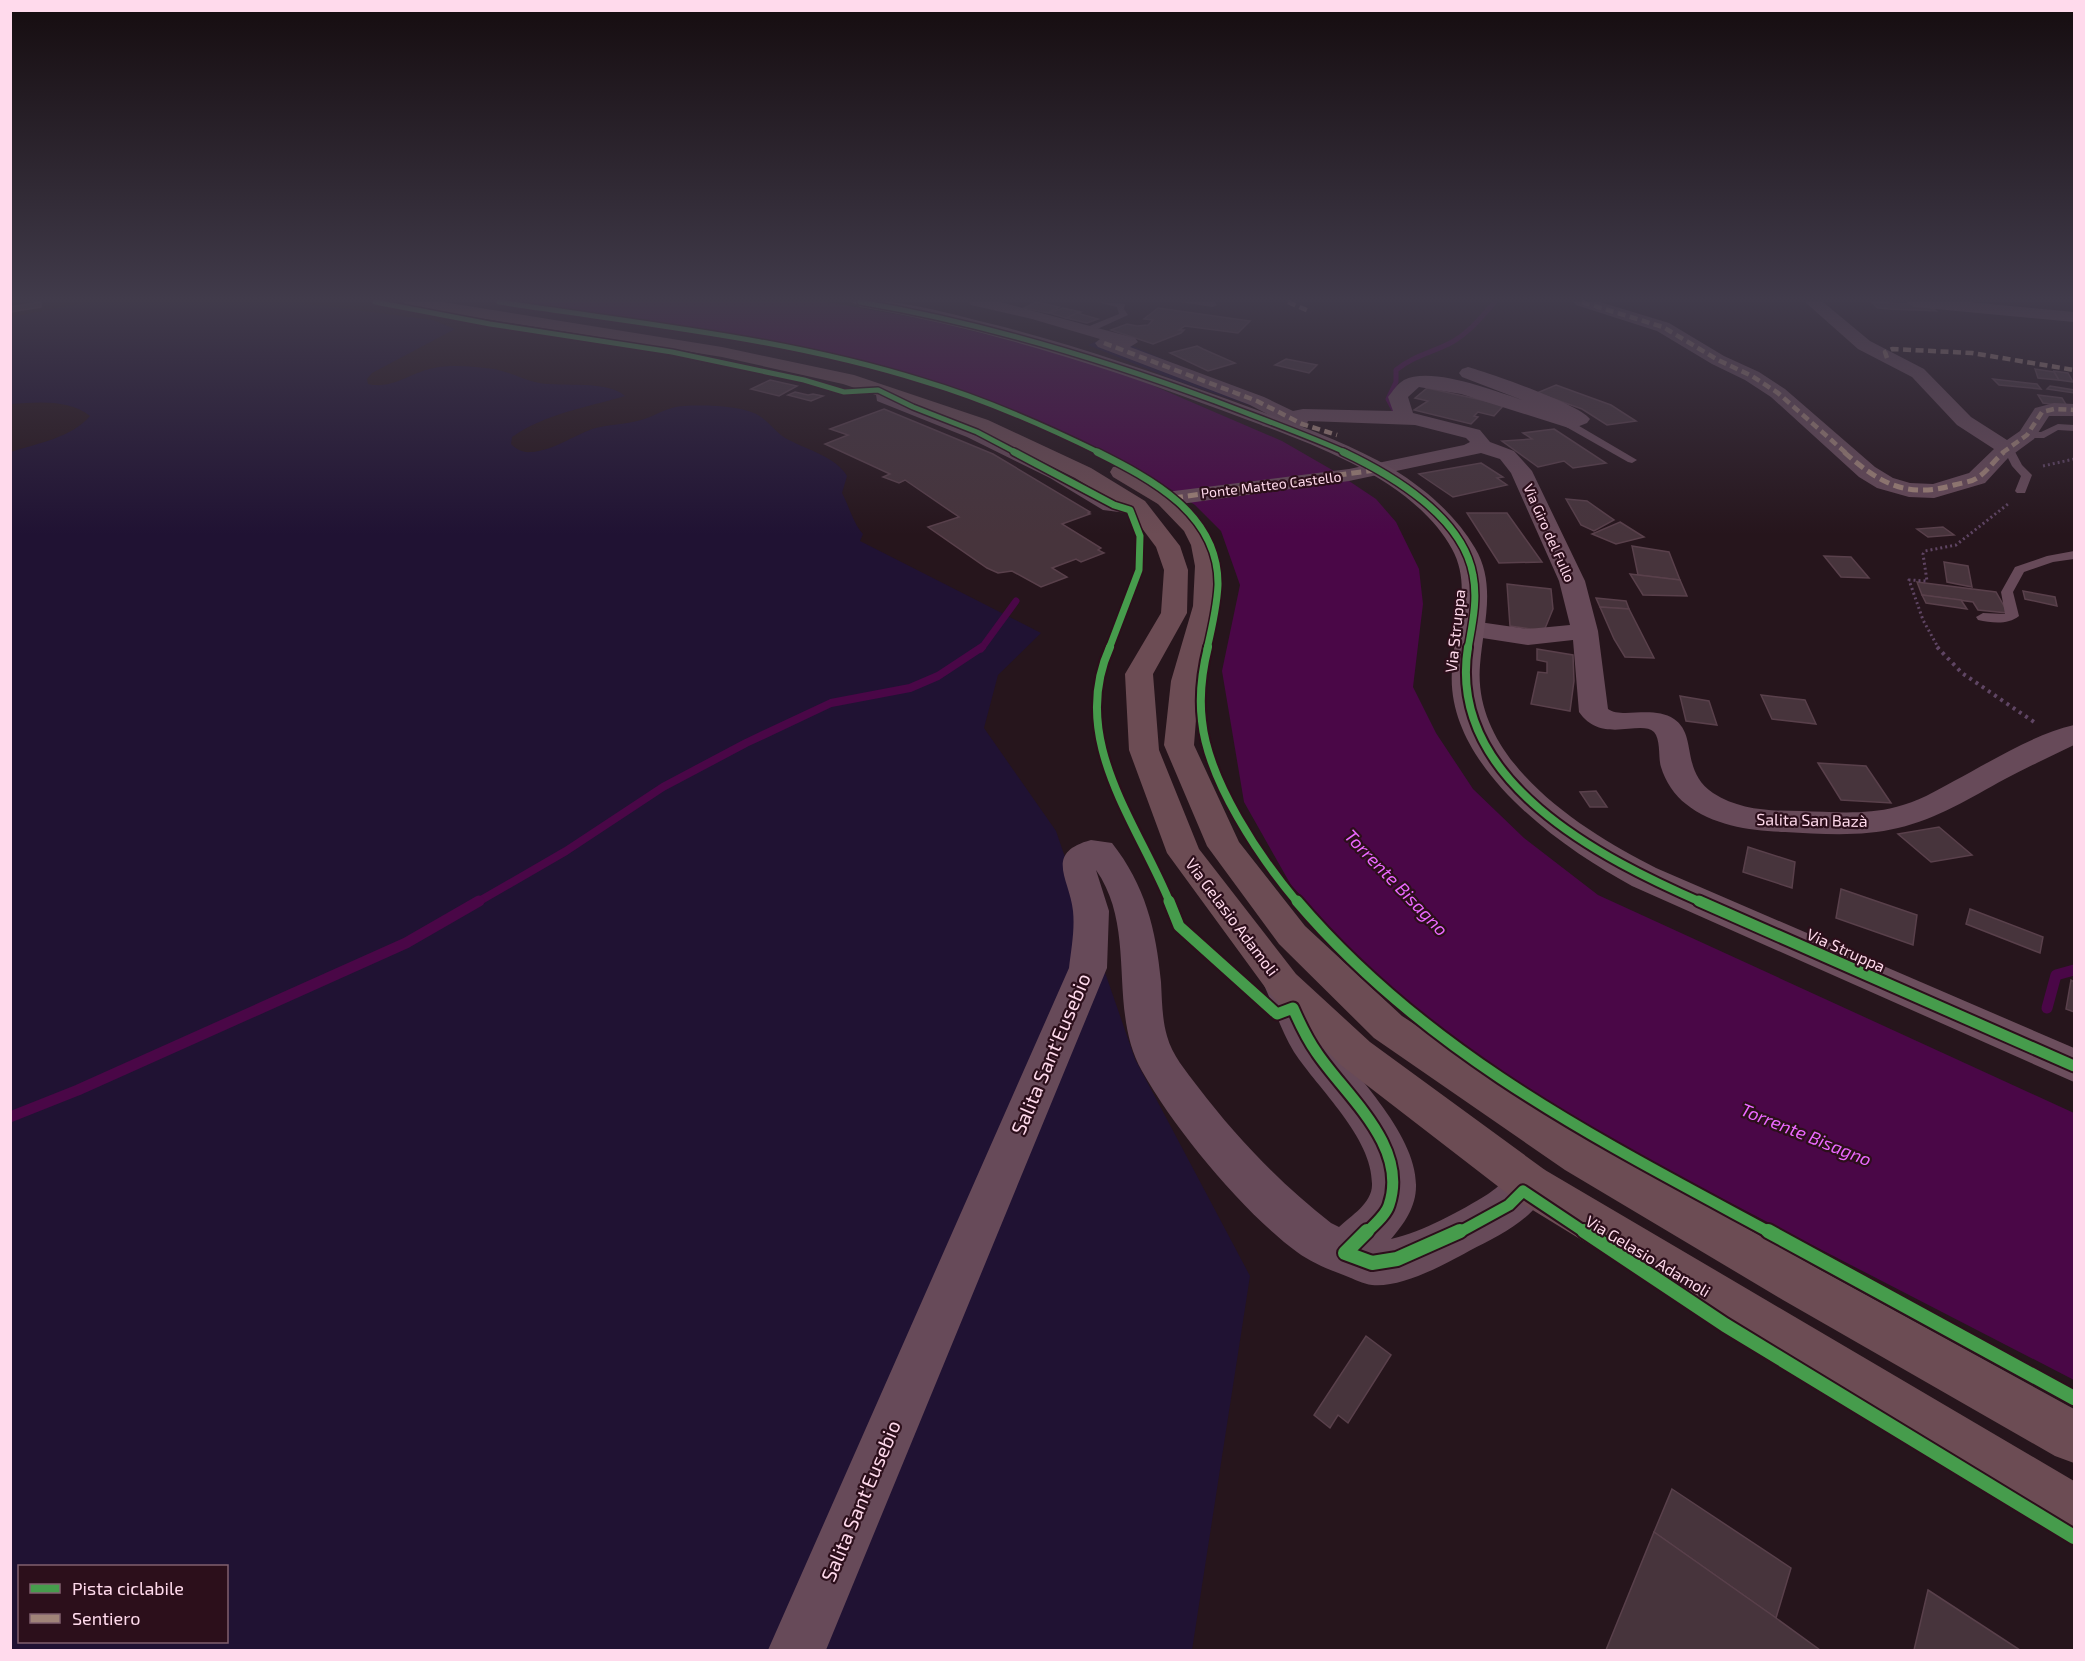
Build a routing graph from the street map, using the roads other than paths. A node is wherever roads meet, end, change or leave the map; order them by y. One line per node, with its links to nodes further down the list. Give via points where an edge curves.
1 (849, 380): 23 (main road, Via Gelasio Adamoli, via 981,424 1083,473 1137,506)
2 (894, 380): 23 (main road, Via Gelasio Adamoli, via 1003,416 1108,465)
3 (1186, 380): 8 (main road, Via Struppa)
4 (1194, 380): 8 (street, Via Struppa)
5 (1484, 380): 13 (street, via 1580,418)
6 (1757, 380): 18 (street, via 1778,393 1866,472 1891,485 1923,492 1949,488 1977,478)
7 (1923, 380): 18 (street, via 1964,421)
8 (1204, 384): 12 (street, Via Struppa, via 1257,401)
9 (878, 390): 23 (lane, via 880,399 971,435 1054,476 1107,508)
10 (2074, 410): 16 (street, via 2042,412)
11 (1403, 418): 12 (street, Via Struppa, via 1341,415); 13 (street, via 1398,397 1411,384 1425,381 1519,405); 17 (street, Via Struppa, via 1473,434)
12 (1280, 420): 15 (street, Via Struppa); 21 (main road, Via Struppa, via 1346,454)
13 (1565, 422): 19 (lane)
14 (2074, 428): 16 (lane, via 2057,425 2044,435)
15 (1337, 435)
16 (2027, 435): 18 (street)
17 (1480, 445): 20 (street, Via Struppa, via 1507,455); 21 (street)
18 (2009, 450): 22 (lane, via 2027,475)
19 (1632, 460)
20 (1521, 471): 27 (street, Via Giro del Fullo, via 1572,580)
21 (1362, 472): 23 (street, Ponte Matteo Castello); 26 (main road, Via Struppa, via 1405,487 1437,515 1464,551 1475,583)
22 (2021, 491)
23 (1161, 503): 30 (main road, Via Gelasio Adamoli, via 1176,570 1174,613 1140,674 1144,750 1184,853); 34 (main road, Via Gelasio Adamoli, via 1194,528 1203,545 1207,566 1206,606 1185,681 1179,745 1224,846 1292,935 1388,1027 1580,1156)
24 (2074, 555): 25 (lane, via 2019,570 2007,592 2012,616)
25 (1983, 617)
26 (1472, 629): 27 (street, via 1528,637); 31 (main road, Via Struppa, via 1465,683 1478,731 1508,777 1572,834 1621,866 1660,885)
27 (1585, 631): 28 (street, Via Giro del Fullo)
28 (1592, 707): 29 (street, Salita San Bazà, via 1605,720 1650,721 1665,726 1671,735 1680,777 1699,798 1729,814 1771,822 1883,820 1907,815)
29 (2074, 734)
30 (1283, 984): 32 (main road, Via Gelasio Adamoli, via 1356,1054); 33 (street, via 1306,1037 1379,1134 1393,1167 1395,1190 1389,1209)
31 (2074, 1066)
32 (1529, 1184): 33 (street, Salita Sant'Eusebio, via 1509,1205 1446,1239 1396,1259 1372,1263); 35 (main road, Via Gelasio Adamoli)
33 (1345, 1253): 36 (street, Salita Sant'Eusebio, via 1316,1238 1283,1210 1218,1142 1160,1069 1147,1038 1140,958 1127,893 1100,851 1082,856 1079,872 1091,911 1088,968)
34 (2074, 1437)
35 (2074, 1511)
36 (797, 1650)

